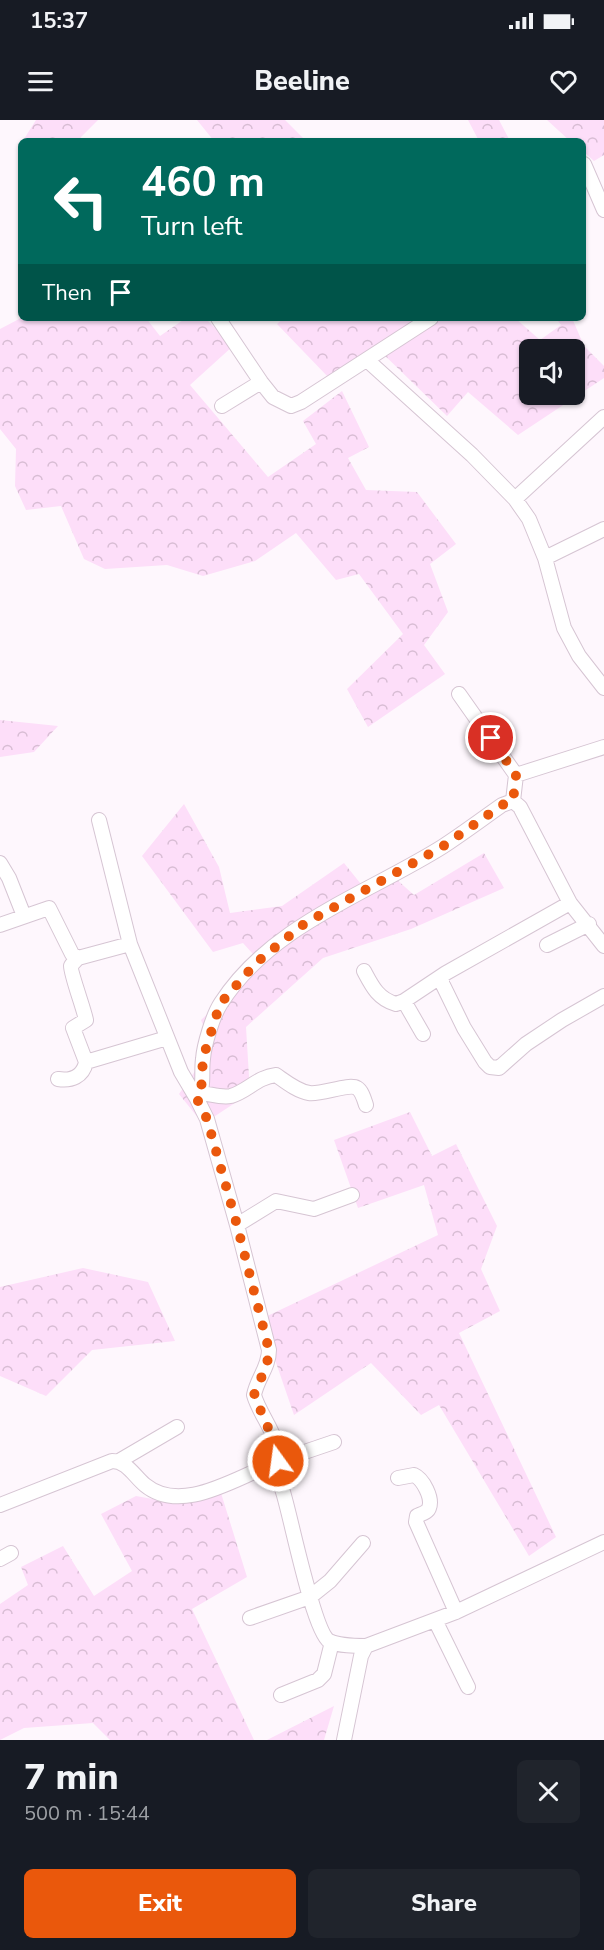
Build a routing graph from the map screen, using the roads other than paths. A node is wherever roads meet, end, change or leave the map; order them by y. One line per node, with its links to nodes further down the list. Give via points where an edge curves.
1 (586, 169): 2 (street)
2 (604, 210)
3 (220, 321): 6 (street)
4 (426, 321): 5 (street)
5 (367, 360): 6 (street, via 291,406 273,397); 9 (street)
6 (261, 382): 7 (street)
7 (222, 406)
8 (604, 417): 9 (street)
9 (515, 499): 11 (street, via 529,519)
10 (604, 529): 11 (street)
11 (545, 558): 12 (street, via 564,628 579,656)
12 (604, 688)
13 (459, 694): 15 (street)
14 (604, 747): 15 (street)
15 (516, 775): 16 (street)
16 (513, 801): 19 (street, via 520,807); 35 (street, via 442,847 304,924 257,962 220,1004 203,1058)
17 (99, 820): 23 (street)
18 (0, 863): 20 (street)
19 (570, 903): 21 (street); 28 (street)
20 (24, 916): 22 (street); 26 (street, via 49,908 72,954)
21 (589, 924): 24 (street); 25 (street)
22 (0, 925)
23 (130, 944): 26 (street); 32 (street)
24 (547, 945)
25 (604, 946)
26 (78, 958): 33 (street, via 71,969 86,1020 73,1028)
27 (364, 971): 30 (street, via 382,997 396,1004)
28 (442, 978): 29 (street, via 464,1028 485,1062 499,1068 526,1044); 30 (street)
29 (604, 996)
30 (404, 1001): 31 (street)
31 (423, 1034)
32 (167, 1038): 33 (street); 35 (street, via 181,1072)
33 (86, 1062): 34 (street, via 75,1078)
34 (58, 1079)
35 (199, 1096): 36 (street, via 232,1095 261,1078 276,1075 310,1094 351,1086 362,1094); 38 (street)
36 (366, 1105)
37 (352, 1195): 38 (street, via 314,1209 276,1202)
38 (237, 1225): 42 (street, via 269,1350 254,1395 278,1451)
39 (177, 1427): 41 (street)
40 (334, 1442): 42 (street)
41 (119, 1461): 42 (street, via 151,1489 173,1496 198,1494); 44 (street)
42 (276, 1465): 47 (street)
43 (398, 1478): 48 (street, via 414,1475 423,1481 430,1507 417,1516 416,1522)
44 (0, 1504)
45 (604, 1542): 48 (street)
46 (363, 1543): 47 (street, via 330,1581)
47 (310, 1597): 49 (street); 51 (street, via 323,1634)
48 (456, 1612): 50 (street)
49 (250, 1618)
50 (435, 1620): 52 (street); 53 (street)
51 (334, 1643): 52 (street); 54 (street, via 324,1674 318,1680)
52 (362, 1646): 55 (street)
53 (468, 1687)
54 (281, 1695)
55 (344, 1740)

